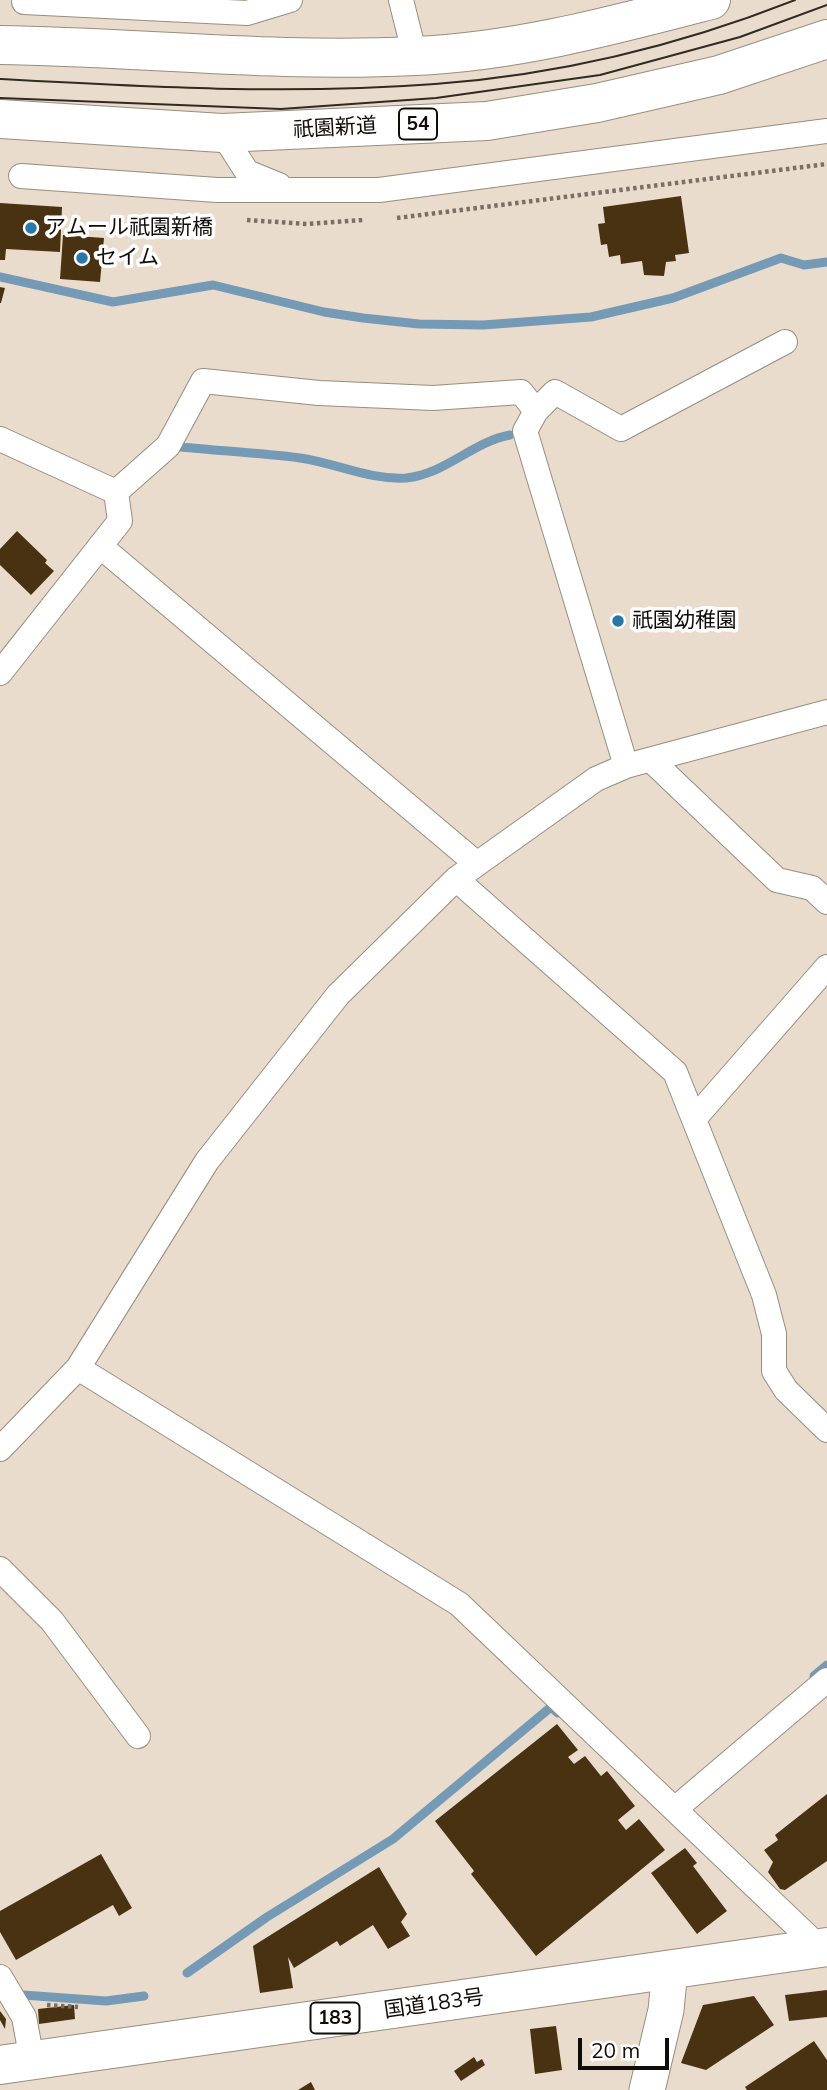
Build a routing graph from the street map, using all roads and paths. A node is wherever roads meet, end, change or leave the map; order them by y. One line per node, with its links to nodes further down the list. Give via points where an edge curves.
1 (290, 0): 4 (street, via 247,13)
2 (401, 0): 7 (street)
3 (711, 0): 7 (highway, via 608,26)
4 (24, 2)
5 (827, 39): 10 (highway, 祇園新道 / 54, via 719,75 597,103 487,121)
6 (0, 45): 7 (highway, via 245,58)
7 (415, 57)
8 (0, 119): 10 (highway, 祇園新道 / 54)
9 (827, 131): 12 (street, via 379,190)
10 (222, 133): 12 (street, via 247,172)
11 (21, 176): 12 (street)
12 (293, 191)
13 (785, 342): 14 (street, via 621,429 555,392)
14 (536, 411): 16 (street, via 521,392 433,398 318,393 203,380 168,446); 21 (street, via 525,431)
15 (0, 439): 16 (street)
16 (116, 492): 17 (street, via 120,521)
17 (100, 545): 18 (street); 22 (street)
18 (0, 673)
19 (827, 712): 20 (street)
20 (651, 760): 21 (street); 24 (street, via 778,880 812,888)
21 (626, 766): 22 (street, via 596,779)
22 (477, 864): 23 (street)
23 (456, 879): 26 (street, via 675,1072); 27 (street, via 338,995 208,1161)
24 (827, 902)
25 (827, 967): 26 (street)
26 (694, 1119): 28 (street, via 764,1295 774,1334 774,1371 786,1390)
27 (78, 1368): 29 (street); 33 (street, via 459,1604)
28 (827, 1430)
29 (0, 1449)
30 (0, 1569): 32 (street, via 52,1621)
31 (827, 1680): 33 (street)
32 (138, 1736)
33 (675, 1809): 34 (street)
34 (824, 1947): 35 (highway, 国道183号 / 183)
35 (670, 1970): 39 (highway, 国道183号 / 183); 40 (street, via 666,2010)
36 (0, 1977): 39 (street, via 23,2017)
37 (44, 2004): 38 (path)
38 (78, 2007)
39 (16, 2063)
40 (647, 2090)

